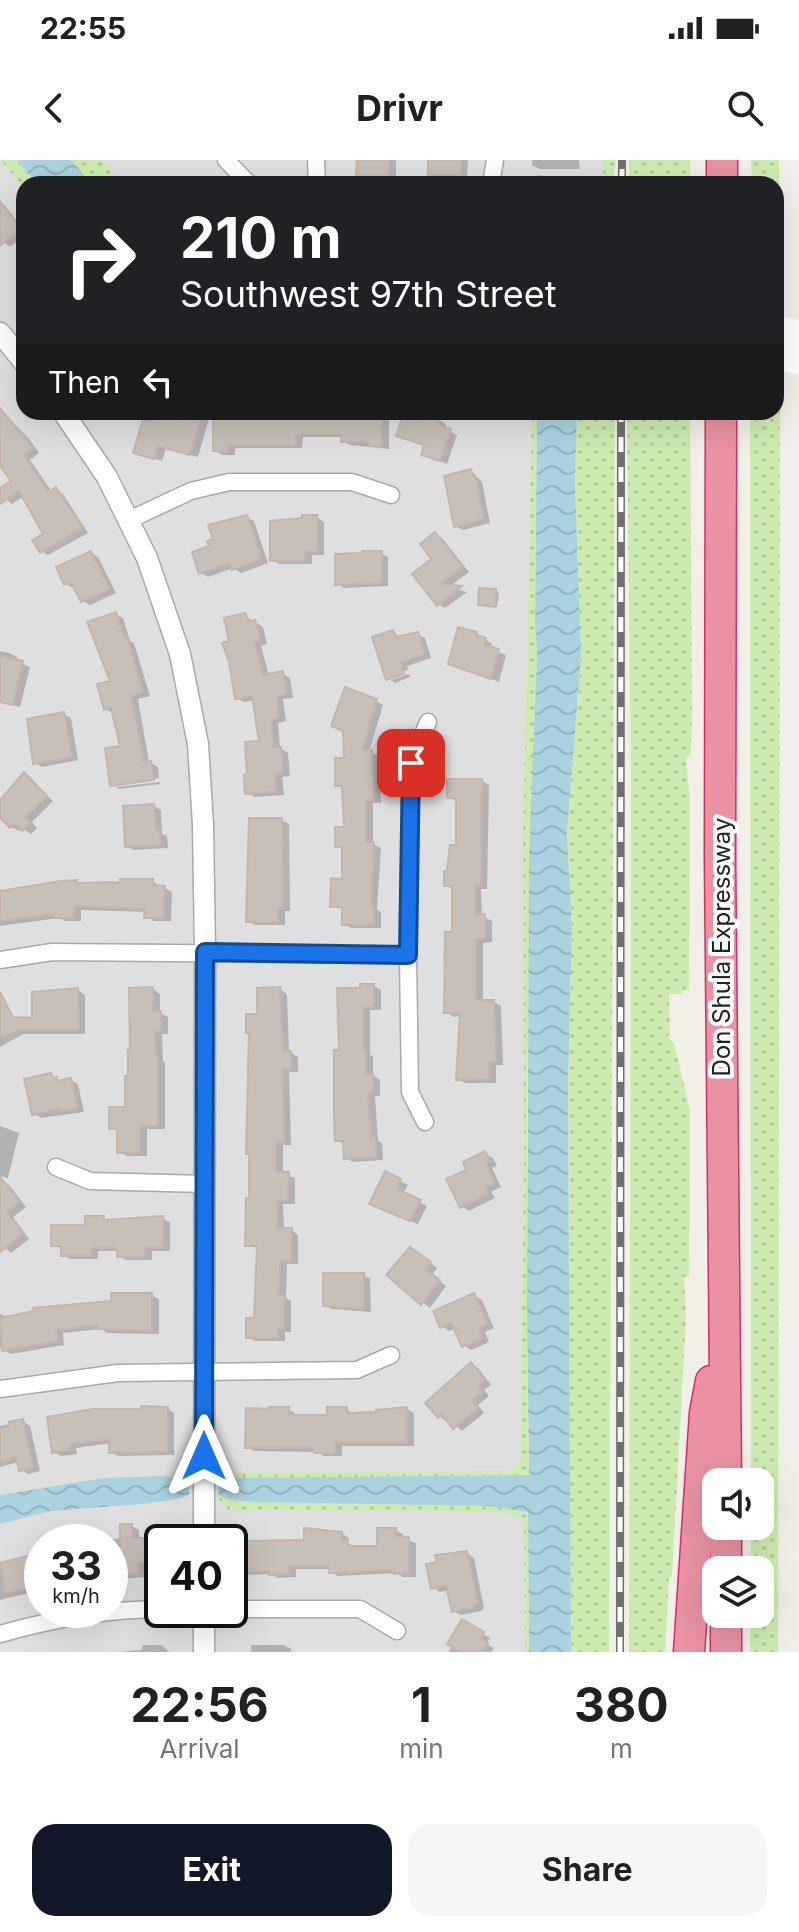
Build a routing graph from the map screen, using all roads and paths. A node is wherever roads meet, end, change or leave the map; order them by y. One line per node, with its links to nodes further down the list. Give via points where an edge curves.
1 (226, 160): 2 (street)
2 (241, 176)
3 (0, 333): 4 (street)
4 (16, 352)
5 (68, 420): 8 (street)
6 (721, 420): 16 (highway, Don Shula Expressway)
7 (391, 495): 8 (street, via 352,482 229,482 191,491)
8 (129, 520): 10 (street, via 165,604 195,721 203,811)
9 (428, 722): 11 (street, via 411,763)
10 (205, 952): 11 (street); 12 (street, via 52,952); 15 (street)
11 (408, 955): 13 (street, via 410,1092)
12 (0, 960)
13 (425, 1122)
14 (56, 1167): 15 (street, via 90,1181)
15 (205, 1184): 18 (street)
16 (725, 1297): 20 (highway, Don Shula Expressway); 29 (highway, via 705,1413)
17 (391, 1355): 18 (street, via 357,1370)
18 (204, 1372): 19 (street, via 118,1373); 21 (street)
19 (0, 1389)
20 (726, 1468)
21 (204, 1524)
22 (248, 1609): 26 (street, via 360,1609)
23 (144, 1610): 27 (street, via 91,1614)
24 (204, 1628): 28 (street)
25 (726, 1628): 30 (highway)
26 (397, 1631)
27 (0, 1634)
28 (204, 1652)
29 (689, 1652)
30 (726, 1652)

